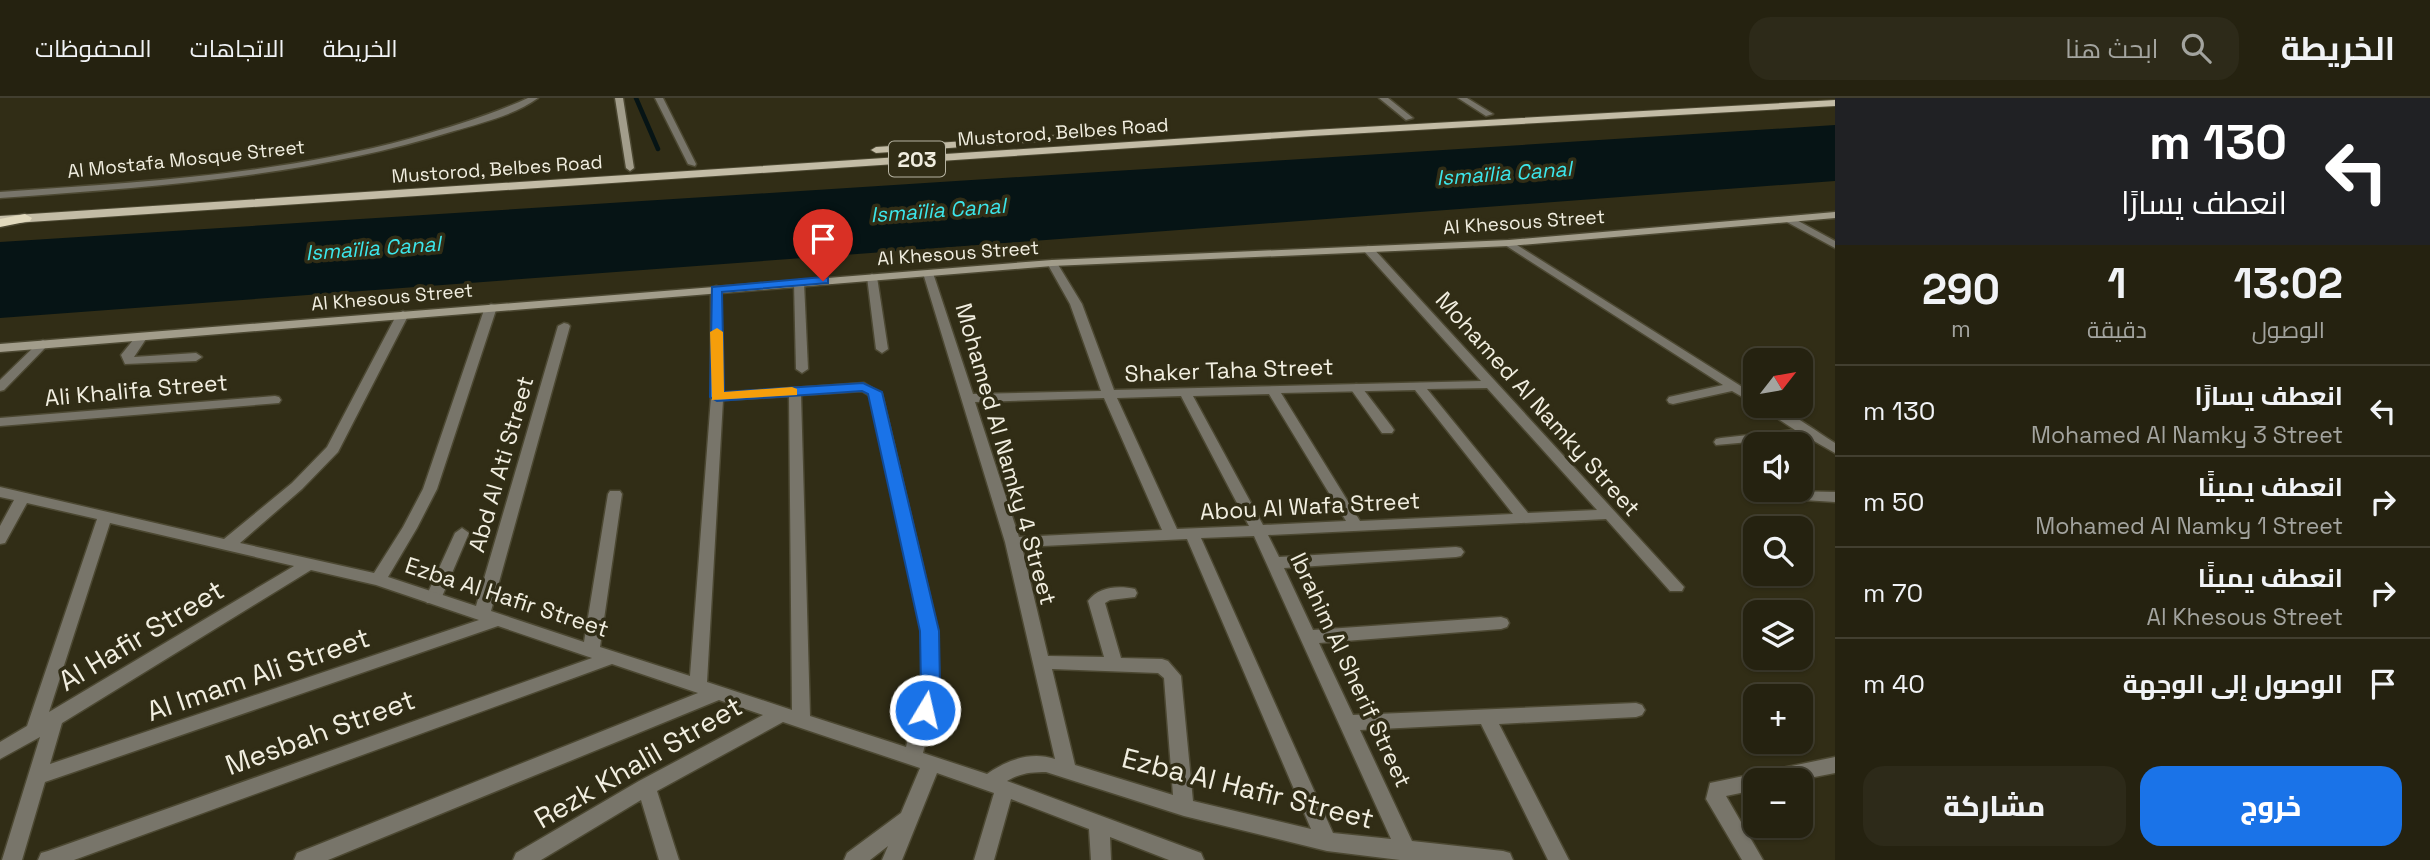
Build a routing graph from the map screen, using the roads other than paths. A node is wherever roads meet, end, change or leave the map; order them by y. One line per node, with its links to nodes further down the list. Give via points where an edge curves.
1 (534, 98): 12 (street, Al Mostafa Mosque Street, via 396,146 301,167 200,180)
2 (620, 98): 11 (main road)
3 (659, 98): 10 (street)
4 (1382, 98): 9 (street)
5 (1462, 98): 8 (street)
6 (1771, 98): 8 (main road, Mustorod, Belbes Road / 203)
7 (1835, 103): 15 (main road, Mustorod, Belbes Road / 203)
8 (1489, 114): 9 (main road, Mustorod, Belbes Road / 203)
9 (1409, 118): 10 (main road, Mustorod, Belbes Road / 203, via 1020,139)
10 (692, 164): 11 (main road, Mustorod, Belbes Road / 203)
11 (630, 168): 13 (main road, Mustorod, Belbes Road / 203)
12 (0, 195)
13 (0, 211)
14 (1835, 215): 16 (main road, Al Khesous Street)
15 (25, 218): 17 (highway)
16 (1788, 219): 18 (main road, Al Khesous Street); 19 (street)
17 (0, 221)
18 (1509, 243): 20 (main road, Al Khesous Street); 38 (street)
19 (1835, 245)
20 (1368, 249): 21 (main road, Al Khesous Street); 35 (street, Mohamed Al Namky Street)
21 (1052, 263): 22 (main road, Al Khesous Street); 44 (street, via 1076,303)
22 (928, 273): 23 (main road, Al Khesous Street); 46 (street, Mohamed Al Namky 4 Street)
23 (872, 277): 24 (main road, Al Khesous Street); 32 (street)
24 (799, 283): 25 (main road, Al Khesous Street); 34 (street)
25 (716, 289): 26 (main road, Al Khesous Street); 45 (street)
26 (491, 307): 27 (main road, Al Khesous Street); 76 (street, via 430,489)
27 (403, 314): 29 (main road, Al Khesous Street); 72 (street, via 333,449)
28 (565, 326): 80 (street, Abd Al Ati Street)
29 (142, 336): 30 (main road, Al Khesous Street); 33 (street, via 127,355 129,361)
30 (43, 344): 31 (main road, Al Khesous Street); 37 (street)
31 (0, 348)
32 (882, 349)
33 (196, 357)
34 (802, 369)
35 (1492, 384): 36 (street, Shaker Taha Street); 62 (street, Mohamed Al Namky Street)
36 (1418, 386): 39 (street, Shaker Taha Street); 64 (street)
37 (0, 387)
38 (1733, 387): 43 (street); 48 (street)
39 (1356, 388): 40 (street, Shaker Taha Street); 51 (street)
40 (1273, 390): 42 (street, Shaker Taha Street); 65 (street)
41 (795, 391): 45 (street); 93 (street); 97 (street, via 863,387 876,394 930,631)
42 (1185, 392): 44 (street, Shaker Taha Street); 66 (street, Ibrahim Al Sherif Street)
43 (1743, 393)
44 (1110, 395): 46 (street, Shaker Taha Street); 69 (street)
45 (717, 397): 87 (street)
46 (968, 398): 71 (street, Mohamed Al Namky 4 Street)
47 (275, 400): 50 (street, Ali Khalifa Street)
48 (1673, 400)
49 (1785, 418): 52 (street)
50 (0, 422)
51 (1387, 430)
52 (1808, 432)
53 (1813, 435): 56 (street)
54 (1743, 440): 55 (street)
55 (1721, 442)
56 (1835, 449)
57 (0, 492): 60 (street, Ezba Al Hafir Street)
58 (615, 494): 83 (street)
59 (1813, 496): 61 (street)
60 (23, 497): 63 (street, Ezba Al Hafir Street); 70 (street)
61 (1835, 497)
62 (1610, 514): 64 (street, Abou Al Wafa Street); 77 (street, Mohamed Al Namky Street)
63 (105, 517): 72 (street, Ezba Al Hafir Street); 95 (street)
64 (1524, 518): 65 (street, Abou Al Wafa Street)
65 (1356, 526): 66 (street, Abou Al Wafa Street)
66 (1259, 531): 68 (street, Abou Al Wafa Street); 75 (street, Ibrahim Al Sherif Street)
67 (462, 533): 79 (street)
68 (1192, 534): 69 (street, Abou Al Wafa Street); 106 (street)
69 (1172, 535): 71 (street, Abou Al Wafa Street)
70 (0, 539)
71 (1013, 542): 85 (street, Mohamed Al Namky 4 Street)
72 (227, 545): 74 (street, Ezba Al Hafir Street)
73 (1456, 552): 75 (street)
74 (309, 564): 76 (street, Ezba Al Hafir Street); 92 (street, Al Hafir Street)
75 (1274, 564): 82 (street, Ibrahim Al Sherif Street)
76 (377, 580): 79 (street, Ezba Al Hafir Street)
77 (1676, 587)
78 (1129, 593): 86 (street, via 1107,594 1096,601)
79 (433, 598): 80 (street, Ezba Al Hafir Street)
80 (489, 617): 83 (street, Ezba Al Hafir Street); 100 (street, Al Imam Ali Street)
81 (1502, 623): 82 (street)
82 (1309, 637): 94 (street, Ibrahim Al Sherif Street)
83 (591, 651): 84 (street, Ezba Al Hafir Street)
84 (611, 657): 87 (street, Ezba Al Hafir Street); 109 (street, Mesbah Street)
85 (1041, 662): 86 (street); 99 (street, Mohamed Al Namky 4 Street)
86 (1114, 664): 103 (street, via 1162,666 1172,676)
87 (698, 686): 88 (street, Ezba Al Hafir Street)
88 (718, 693): 90 (street, Ezba Al Hafir Street); 110 (street)
89 (1636, 710): 91 (street)
90 (781, 714): 93 (street, Ezba Al Hafir Street); 102 (street, Rezk Khalil Street)
91 (1486, 717): 94 (street); 119 (street)
92 (54, 719): 95 (street, Al Hafir Street); 100 (street)
93 (801, 721): 97 (street, Ezba Al Hafir Street)
94 (1349, 723): 107 (street, Ibrahim Al Sherif Street)
95 (34, 731): 96 (street, Al Hafir Street)
96 (0, 751)
97 (922, 761): 101 (street, Ezba Al Hafir Street); 104 (street)
98 (1835, 765): 120 (street, via 1717,789 1716,799)
99 (1067, 770): 101 (street, Ezba Al Hafir Street, via 1024,764 1004,770); 103 (street, Ezba Al Hafir Street)
100 (36, 777): 108 (street)
101 (997, 785): 105 (street, Ezba Al Hafir Street); 115 (street)
102 (646, 787): 111 (street, Rezk Khalil Street); 112 (street)
103 (1184, 807): 106 (street, Ezba Al Hafir Street)
104 (907, 819): 113 (street); 114 (street)
105 (1099, 824): 116 (street); 117 (street, Ezba Al Hafir Street)
106 (1327, 842): 107 (street, Ezba Al Hafir Street)
107 (1409, 856): 118 (street, Ezba Al Hafir Street)
108 (12, 860)
109 (48, 860)
110 (304, 860)
111 (523, 860)
112 (669, 860)
113 (854, 860)
114 (892, 860)
115 (984, 860)
116 (1101, 860)
117 (1194, 860)
118 (1503, 860)
119 (1559, 860)
120 (1753, 860)

